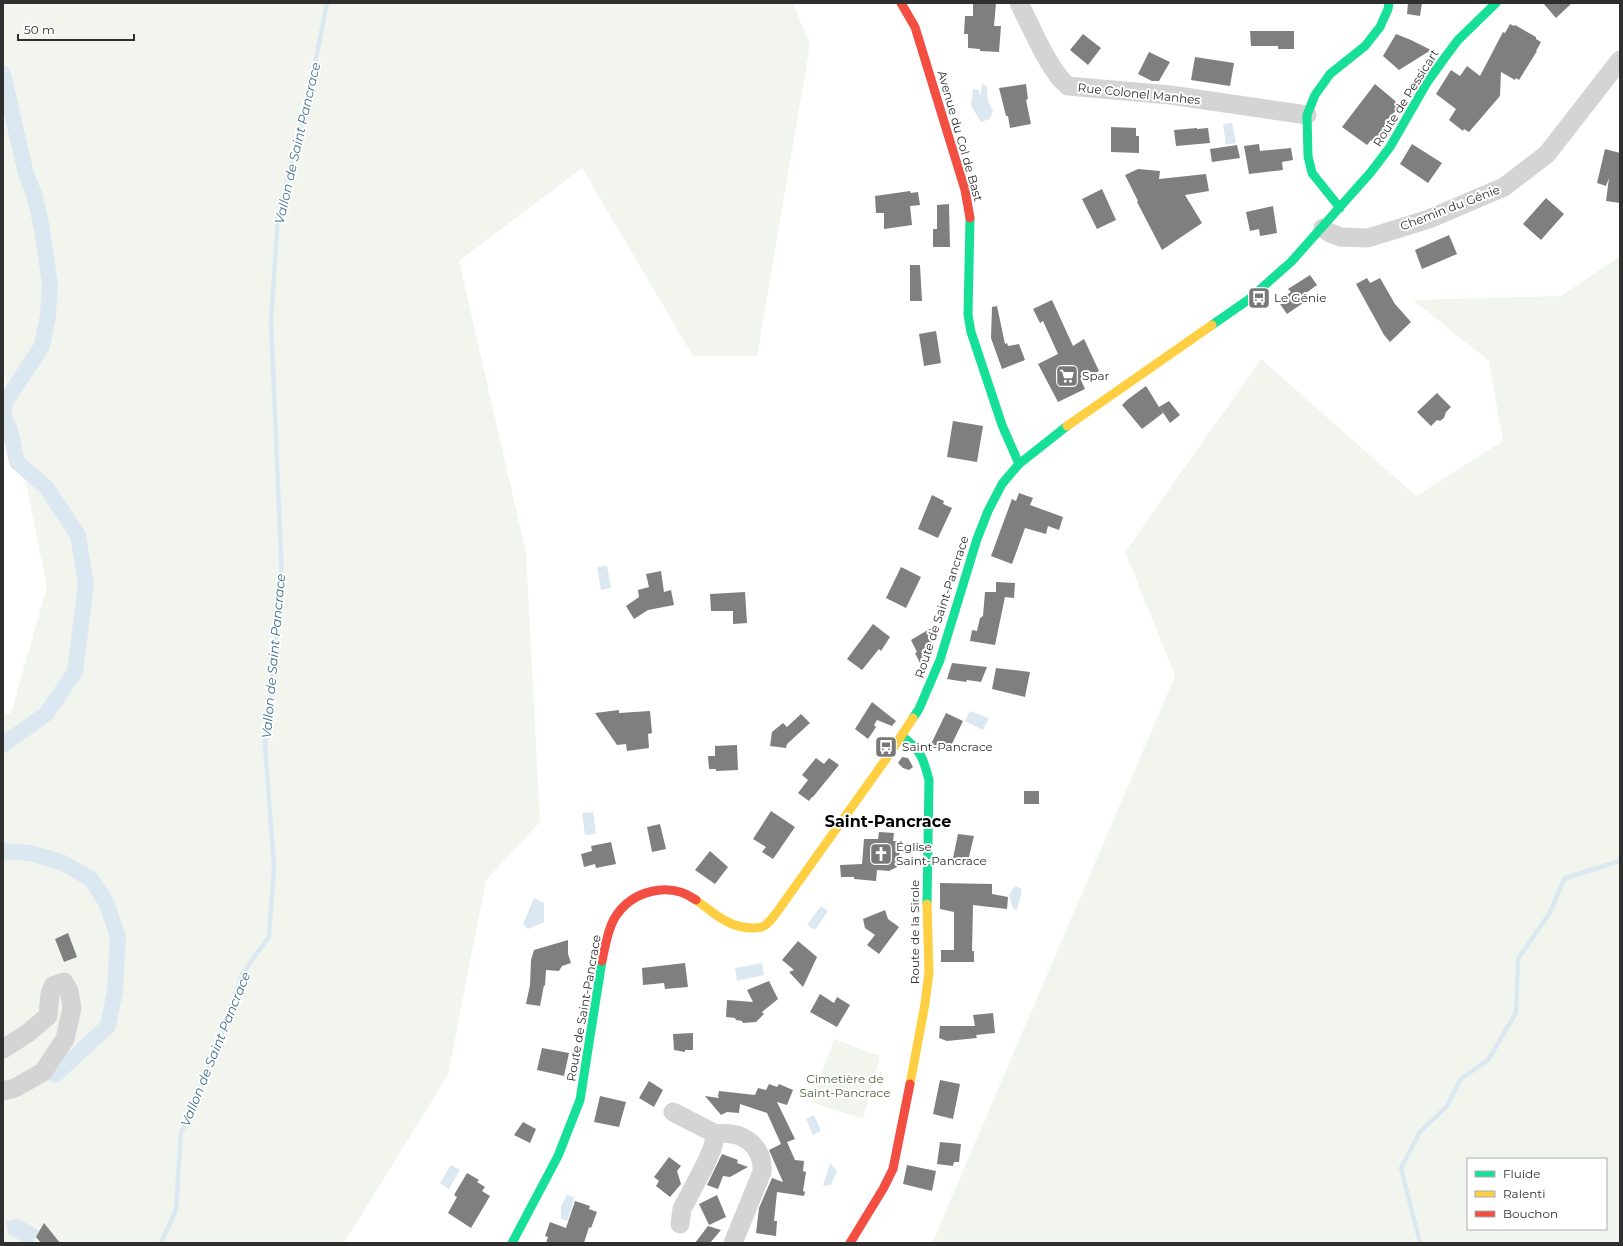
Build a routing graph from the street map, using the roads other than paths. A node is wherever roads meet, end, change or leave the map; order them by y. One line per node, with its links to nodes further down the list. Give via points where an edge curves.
1 (901, 3): 9 (street, Avenue du Col de Bast, via 915,27 965,190 970,212 968,316 971,332 1002,425)
2 (1019, 3): 6 (street, Rue Colonel Manhes, via 1044,53 1062,82 1068,86 1170,96)
3 (1389, 3): 6 (street, via 1380,27 1365,46 1330,74 1315,95)
4 (1496, 3): 7 (street, Route de Pessicart, via 1458,40 1428,81 1390,147)
5 (1620, 60): 8 (street, Chemin du Génie, via 1547,154 1504,187 1429,219 1368,238 1341,237)
6 (1307, 115): 7 (street, via 1308,156 1312,173)
7 (1340, 208): 8 (street, Route de Saint-Pancrace)
8 (1323, 228): 9 (street, Route de Saint-Pancrace, via 1291,262 1248,300 1059,432)
9 (1019, 464): 10 (street, Route de Saint-Pancrace, via 1002,484 988,511 934,675 919,709)
10 (902, 736): 16 (street, Route de Saint-Pancrace, via 777,912 761,927 745,928 730,925 684,893 667,888 646,892 630,900 614,919 605,944 580,1100 552,1166); 18 (street, Route de la Sirole, via 916,747 924,760 929,780 929,972 893,1169 884,1189)
11 (3, 1049): 12 (street, via 48,1016 53,986 64,982 69,991 72,1008 65,1039 43,1072 15,1088)
12 (3, 1091)
13 (673, 1112): 14 (street)
14 (716, 1134): 15 (street, via 705,1165 682,1209); 17 (street, via 725,1133 746,1138 759,1152 763,1162 762,1172)
15 (680, 1224)
16 (512, 1243)
17 (733, 1243)
18 (850, 1243)

